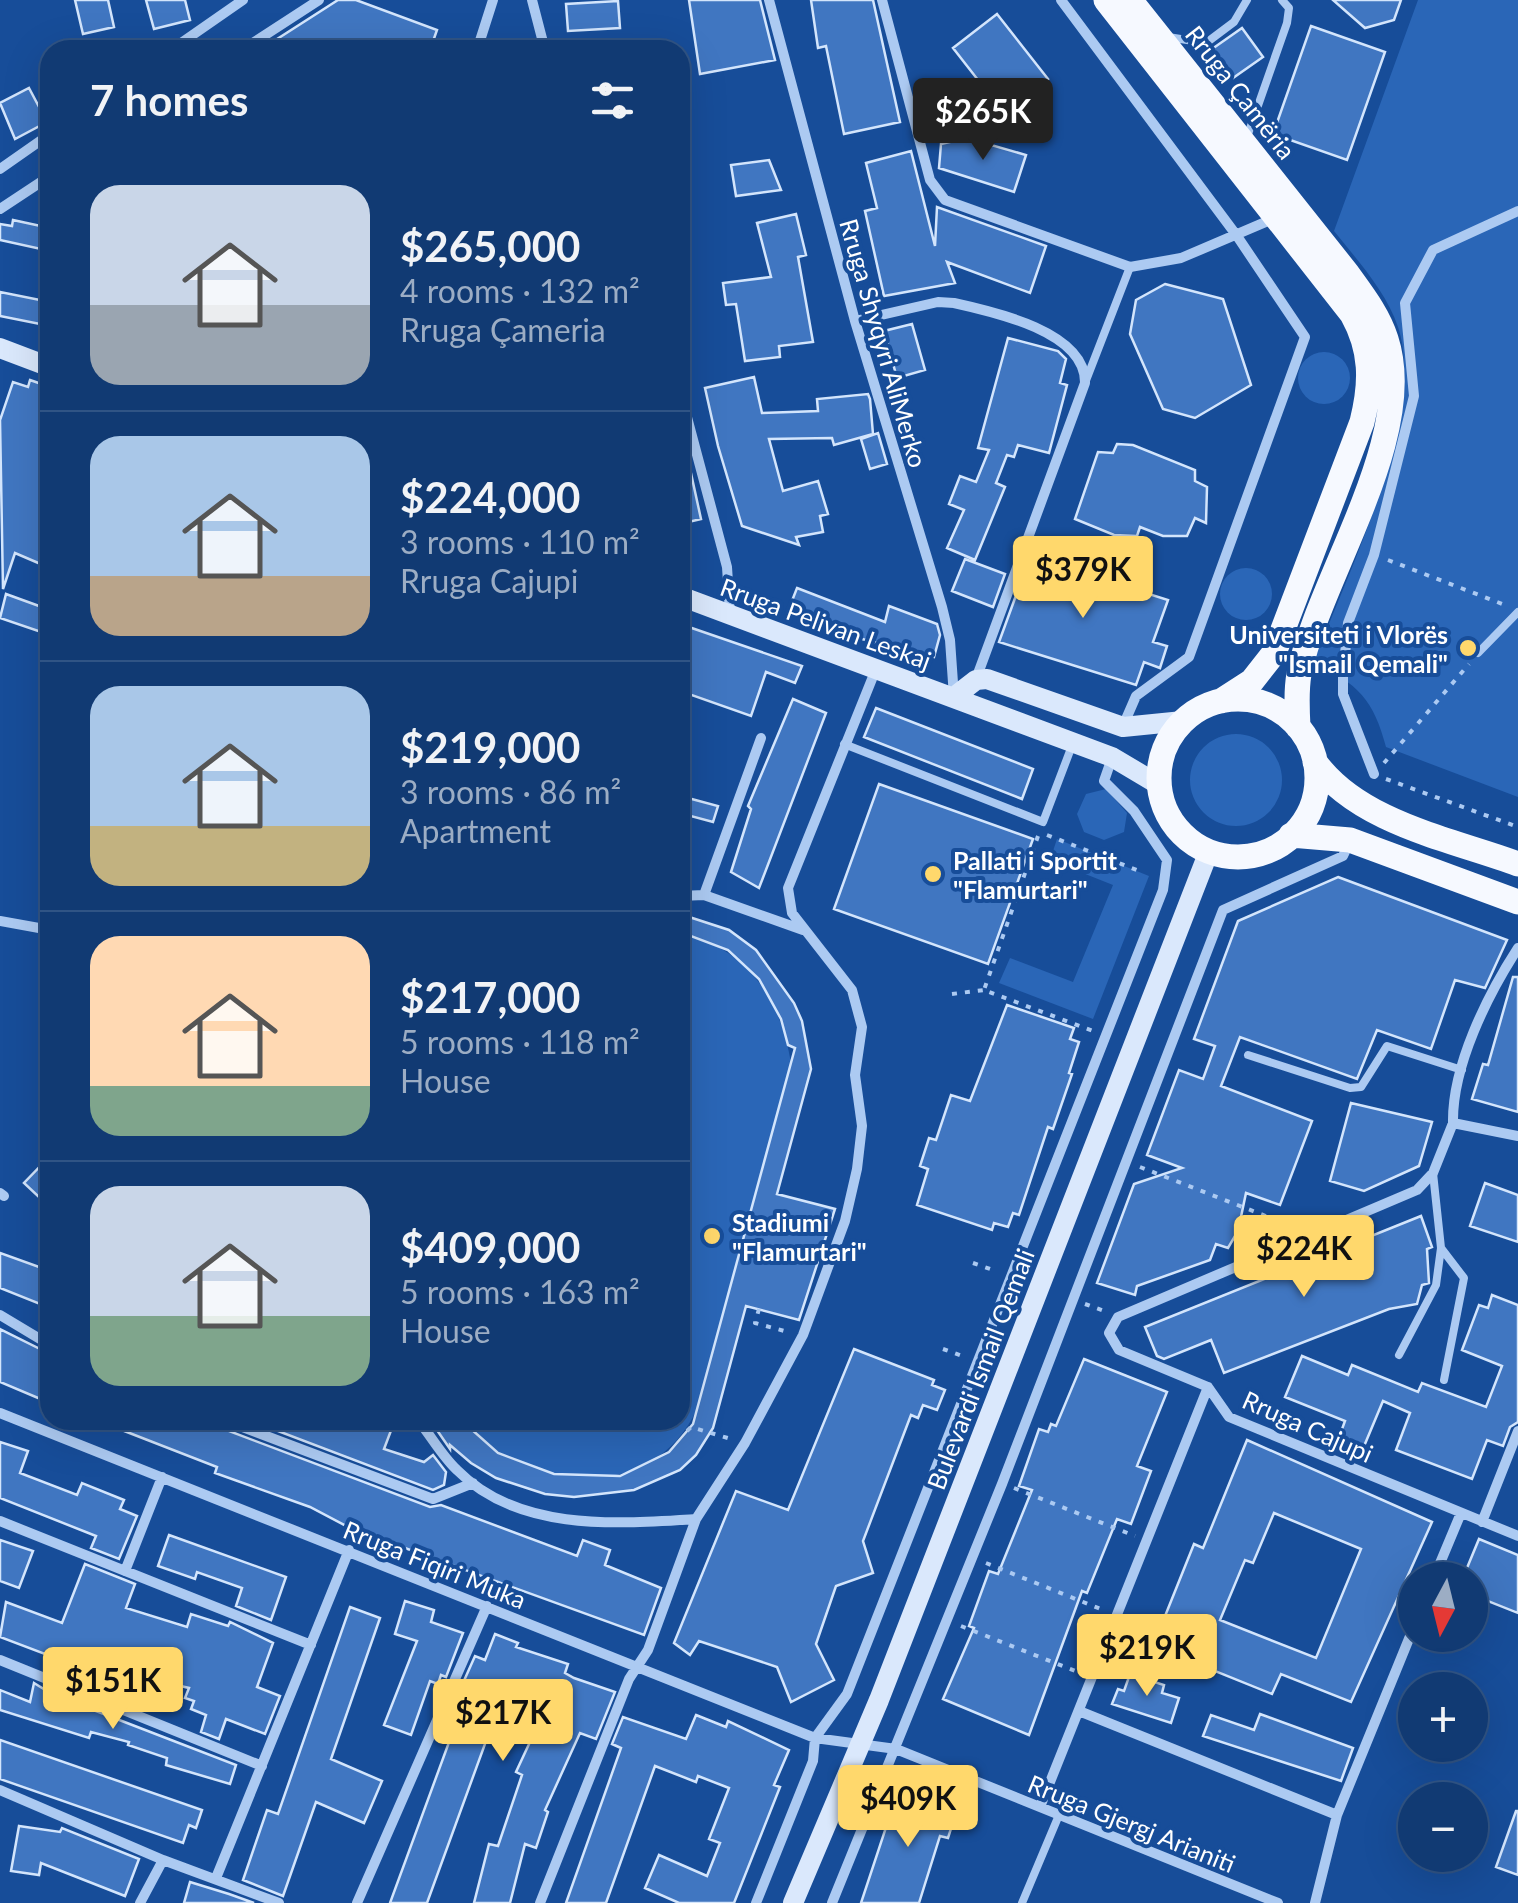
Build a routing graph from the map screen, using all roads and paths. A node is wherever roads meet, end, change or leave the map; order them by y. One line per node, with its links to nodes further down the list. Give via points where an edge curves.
1 (243, 0): 13 (street)
2 (319, 0): 14 (street)
3 (493, 0): 15 (street)
4 (532, 0): 16 (street)
5 (769, 0): 27 (street, Rruga Shyqyri AliMerko)
6 (882, 0): 26 (street, via 938,196)
7 (1060, 0): 25 (street)
8 (1106, 0): 23 (main road, Rruga Çamëria)
9 (1130, 0): 12 (main road, Rruga Çamëria)
10 (1247, 0): 12 (lane, via 1234,22 1206,44)
11 (1282, 0): 18 (lane, via 1289,8 1287,22)
12 (1158, 36): 18 (main road, Rruga Çamëria)
13 (185, 40)
14 (257, 40)
15 (479, 40)
16 (542, 40)
17 (40, 141): 19 (street)
18 (1245, 146): 24 (main road, Rruga Çamëria)
19 (0, 169)
20 (40, 183): 21 (street)
21 (0, 209)
22 (1518, 210): 32 (street, via 1433,250 1406,303 1414,396)
23 (1275, 218): 24 (street); 25 (street); 40 (main road, Rruga Çamëria, via 1363,333 1368,399 1274,653 1252,681)
24 (1306, 222): 43 (main road, Rruga Çamëria, via 1365,298 1386,340 1391,374 1385,429 1302,663)
25 (1237, 236): 26 (street, via 1181,258); 42 (street, via 1305,337 1190,656 1136,696)
26 (1130, 267): 30 (lane)
27 (856, 320): 30 (street, via 938,302 971,306 1058,337 1081,358); 39 (street, Rruga Shyqyri AliMerko, via 942,607)
28 (1, 352): 29 (main road)
29 (40, 363)
30 (1085, 382): 38 (street)
31 (690, 427): 35 (street, via 727,566)
32 (1374, 555): 34 (path); 49 (street, via 1348,623 1342,676)
33 (690, 600): 35 (main road, Rruga Pelivan Leskaj)
34 (1518, 611): 36 (lane)
35 (730, 614): 37 (main road, Rruga Pelivan Leskaj)
36 (1478, 653): 49 (path)
37 (876, 669): 39 (main road, Rruga Pelivan Leskaj); 46 (street)
38 (976, 680): 39 (main road, Rruga Pelivan Leskaj); 42 (main road, via 1018,687)
39 (954, 698): 45 (main road, Rruga Pelivan Leskaj)
40 (1221, 701): 41 (main road); 43 (main road, via 1263,703)
41 (1183, 722): 42 (main road); 50 (main road, via 1164,751)
42 (1123, 727)
43 (1298, 727): 48 (main road)
44 (761, 738): 57 (street)
45 (1073, 742): 46 (lane, via 1043,822); 47 (main road, Rruga Pelivan Leskaj)
46 (844, 744): 62 (street, via 788,888)
47 (1112, 757): 50 (main road, Rruga Pelivan Leskaj); 66 (street, Bulevardi Ismail Qemali, via 1104,780 1167,860 1163,890)
48 (1315, 762): 52 (main road, via 1311,807); 55 (main road, via 1331,784 1362,806)
49 (1374, 774): 51 (path)
50 (1159, 785): 54 (main road, via 1175,825)
51 (1518, 827)
52 (1292, 836): 53 (main road); 54 (main road, via 1252,855)
53 (1350, 840): 59 (main road); 71 (street, via 1344,856 1224,910)
54 (1209, 851): 115 (main road, Bulevardi Ismail Qemali)
55 (1518, 864)
56 (1142, 872): 64 (path, via 1039,832)
57 (704, 895): 58 (street); 62 (street)
58 (690, 896)
59 (1518, 902)
60 (0, 921): 61 (street)
61 (40, 928)
62 (803, 930): 77 (street, via 852,990 862,1026 855,1075 862,1126 857,1168)
63 (1518, 948): 68 (street)
64 (984, 990): 65 (path); 66 (path)
65 (952, 994)
66 (1108, 1036): 114 (street, Bulevardi Ismail Qemali, via 847,1694)
67 (1248, 1055): 68 (lane, via 1350,1088 1361,1087 1387,1046)
68 (1462, 1070): 69 (street, via 1452,1095)
69 (1453, 1123): 70 (street); 72 (street)
70 (1518, 1136)
71 (1126, 1162): 73 (path); 94 (street)
72 (1434, 1173): 73 (street, Rruga Cajupi, via 1417,1190); 74 (lane)
73 (1310, 1233): 81 (street, Rruga Cajupi, via 1112,1323 1112,1343 1119,1350)
74 (1441, 1248): 79 (lane, via 1436,1285); 80 (lane, via 1464,1278)
75 (760, 1310): 77 (path, via 755,1324)
76 (0, 1315): 78 (street)
77 (802, 1336): 91 (street)
78 (40, 1339)
79 (1399, 1356)
80 (1444, 1380)
81 (1208, 1386): 82 (street); 84 (street, Rruga Cajupi)
82 (1201, 1406): 84 (street); 100 (street)
83 (0, 1413): 86 (street, Rruga Fiqiri Muka)
84 (1229, 1417): 95 (street, Rruga Cajupi)
85 (690, 1428): 91 (path)
86 (40, 1429)
87 (43, 1430): 92 (street, Rruga Fiqiri Muka)
88 (250, 1430): 93 (street, via 433,1499)
89 (426, 1430): 93 (street)
90 (1518, 1431): 98 (street)
91 (745, 1443): 96 (street)
92 (162, 1477): 101 (street, Rruga Fiqiri Muka); 104 (street)
93 (472, 1483): 96 (street, via 551,1518)
94 (1002, 1484): 100 (path); 102 (street)
95 (1460, 1513): 98 (street, Rruga Cajupi); 103 (street)
96 (696, 1519): 111 (street)
97 (0, 1521): 104 (street)
98 (1482, 1522): 99 (street, Rruga Cajupi)
99 (1518, 1536)
100 (1146, 1540): 106 (street)
101 (349, 1550): 105 (street, Rruga Fiqiri Muka); 108 (street)
102 (973, 1558): 106 (path); 107 (street)
103 (1440, 1562)
104 (126, 1571): 108 (street)
105 (487, 1606): 111 (street, Rruga Fiqiri Muka); 126 (street)
106 (1117, 1616): 112 (street)
107 (947, 1620): 112 (path); 116 (street)
108 (311, 1645): 117 (street)
109 (1404, 1652): 121 (street)
110 (0, 1660): 117 (street)
111 (638, 1666): 114 (street, Rruga Fiqiri Muka); 127 (street)
112 (1092, 1677): 113 (street)
113 (1078, 1711): 119 (street); 121 (street)
114 (815, 1738): 115 (street, Rruga Fiqiri Muka); 128 (street, Bulevardi Ismail Qemali, via 814,1760)
115 (858, 1744): 116 (street, Rruga Gjergj Arianiti); 129 (main road, Bulevardi Ismail Qemali)
116 (896, 1749): 119 (street, Rruga Gjergj Arianiti); 130 (street)
117 (262, 1766): 123 (street)
118 (0, 1790): 122 (street)
119 (1040, 1807): 120 (street, Rruga Gjergj Arianiti)
120 (1059, 1815): 131 (lane); 132 (street, Rruga Gjergj Arianiti)
121 (1337, 1815): 133 (street)
122 (163, 1860): 123 (street); 124 (street)
123 (216, 1878): 125 (street)
124 (140, 1903)
125 (280, 1903)
126 (356, 1903)
127 (540, 1903)
128 (756, 1903)
129 (794, 1903)
130 (832, 1903)
131 (1022, 1903)
132 (1278, 1903)
133 (1315, 1903)

